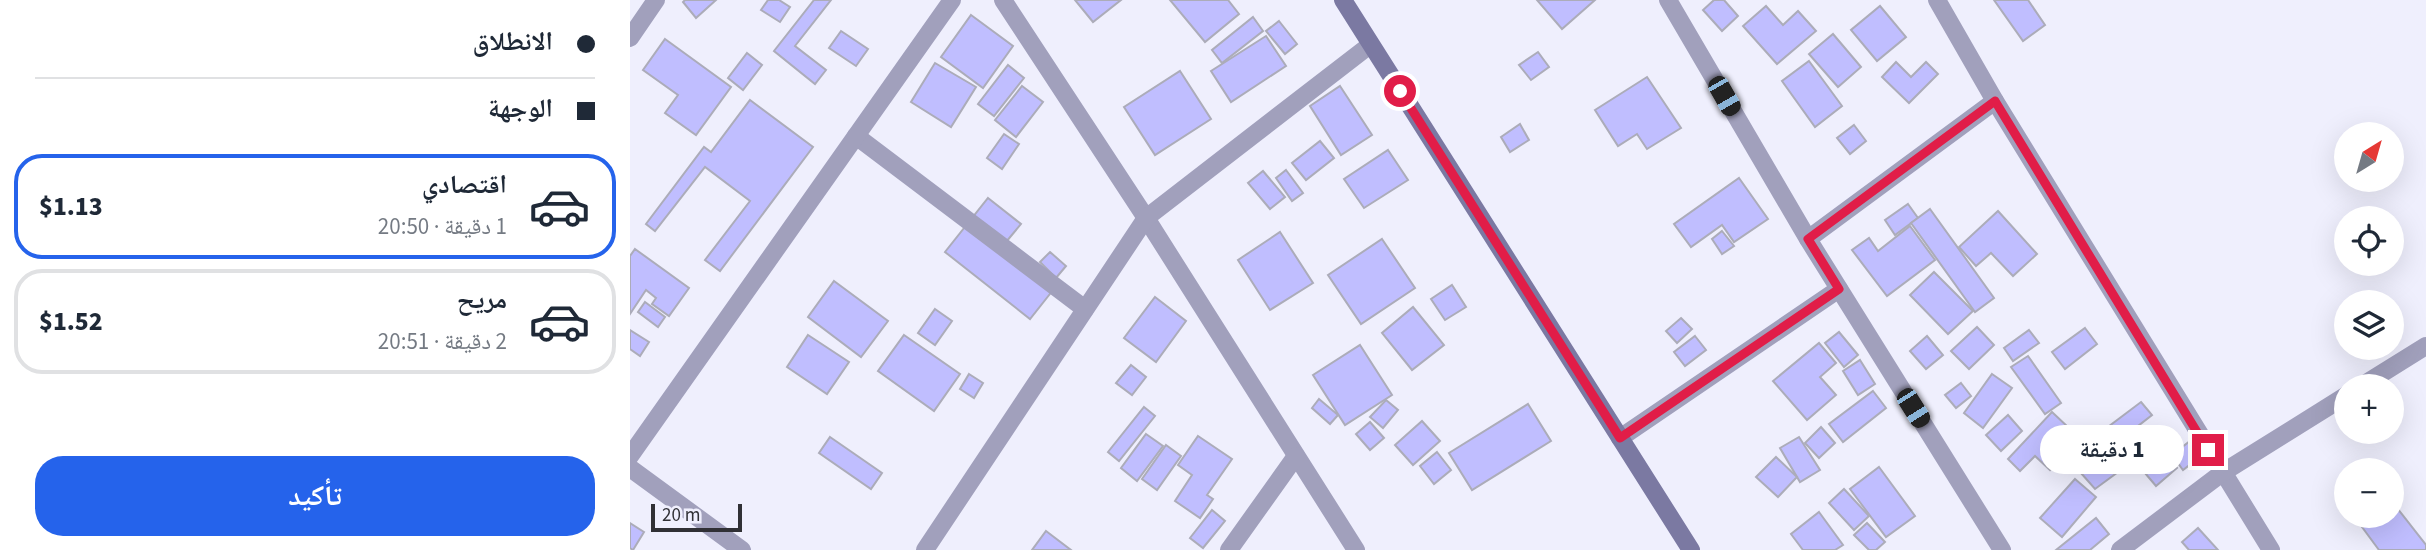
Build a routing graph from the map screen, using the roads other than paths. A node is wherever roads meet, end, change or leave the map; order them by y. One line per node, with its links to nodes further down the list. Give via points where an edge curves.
1 (656, 0): 7 (street)
2 (952, 0): 10 (street)
3 (1003, 0): 11 (street)
4 (1343, 0): 8 (street)
5 (1668, 0): 12 (street)
6 (1937, 0): 9 (street)
7 (630, 38)
8 (1370, 45): 11 (street); 18 (street)
9 (1995, 101): 12 (street); 22 (street)
10 (856, 136): 14 (street); 19 (street)
11 (1146, 218): 14 (street); 20 (street)
12 (1808, 239): 13 (street)
13 (1839, 289): 18 (street); 28 (street)
14 (1085, 309): 24 (street)
15 (2426, 346): 16 (street)
16 (2381, 374)
17 (2334, 403): 22 (street)
18 (1620, 438): 27 (street)
19 (630, 456)
20 (1296, 456): 25 (street); 26 (street)
21 (630, 468): 23 (street)
22 (2222, 473): 29 (street); 30 (street)
23 (742, 550)
24 (925, 550)
25 (1228, 550)
26 (1356, 550)
27 (1691, 550)
28 (2002, 550)
29 (2120, 550)
30 (2271, 550)

